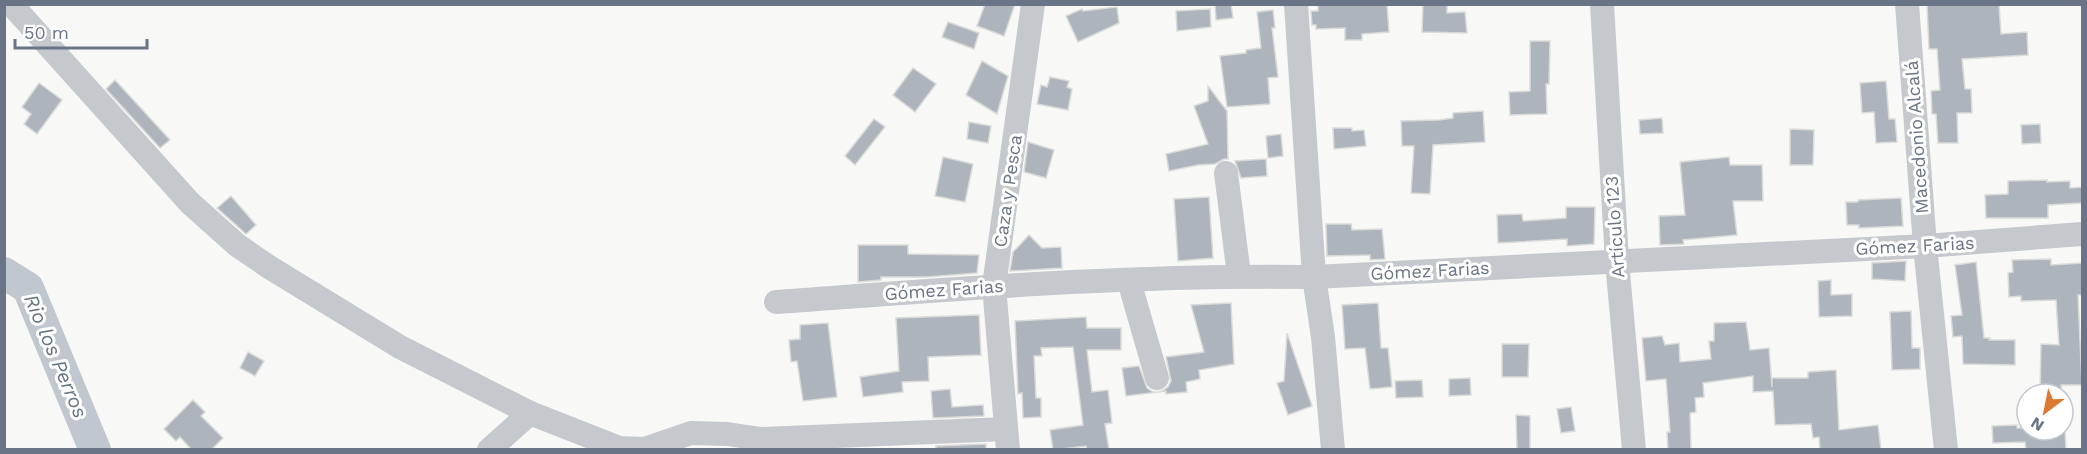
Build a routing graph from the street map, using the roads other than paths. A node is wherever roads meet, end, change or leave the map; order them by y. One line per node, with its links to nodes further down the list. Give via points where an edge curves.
1 (11, 4): 16 (street, via 190,203 237,245 400,347)
2 (1033, 4): 13 (street, Caza y Pesca)
3 (1296, 4): 11 (street)
4 (1602, 4): 9 (street, Artículo 123)
5 (1907, 4): 8 (street, Macedonio Alcalá)
6 (1226, 173): 10 (street)
7 (2082, 234): 8 (street, Gómez Farias)
8 (1925, 246): 9 (street, Gómez Farias); 22 (street, Macedonio Alcalá)
9 (1617, 261): 11 (street, Gómez Farias); 21 (street, Artículo 123)
10 (1239, 275): 11 (street, Gómez Farias); 12 (street, Gómez Farias)
11 (1314, 277): 20 (street)
12 (1130, 281): 13 (street, Gómez Farias); 15 (street)
13 (994, 286): 14 (street, Gómez Farias); 17 (street, Caza y Pesca)
14 (776, 302)
15 (1157, 378)
16 (530, 413): 18 (street, via 619,448 644,449 691,433); 19 (street)
17 (1006, 440): 18 (street)
18 (733, 442)
19 (489, 450)
20 (1333, 450)
21 (1634, 450)
22 (1946, 450)

